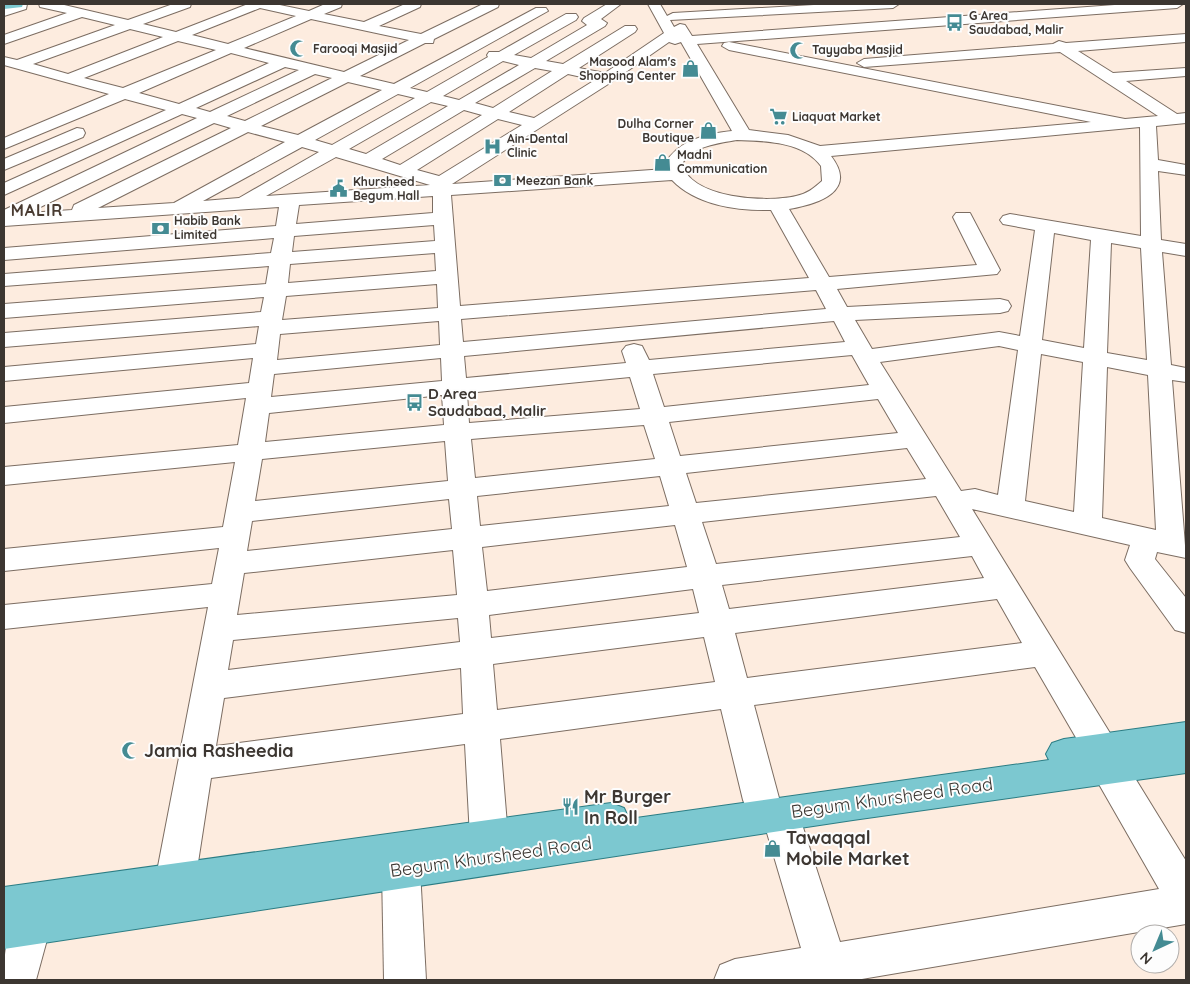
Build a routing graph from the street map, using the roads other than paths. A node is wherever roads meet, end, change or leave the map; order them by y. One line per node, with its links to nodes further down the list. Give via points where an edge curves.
1 (17, 4): 11 (main road)
2 (21, 4): 21 (street)
3 (146, 4): 24 (street)
4 (258, 4): 15 (street); 37 (street)
5 (336, 4): 23 (street)
6 (415, 4): 32 (street)
7 (615, 4): 27 (street)
8 (722, 4): 29 (street)
9 (893, 4): 16 (street); 33 (street)
10 (1177, 4): 14 (street)
11 (4, 5)
12 (51, 5): 22 (street); 30 (street)
13 (503, 5): 40 (street); 45 (street)
14 (1105, 6): 25 (street); 25 (street, via 1128,19)
15 (290, 7): 23 (street); 44 (street)
16 (786, 7): 29 (street); 38 (street)
17 (189, 9): 31 (street); 35 (street)
18 (541, 10): 19 (street); 49 (street)
19 (570, 10): 27 (street); 54 (street)
20 (360, 11): 26 (street)
21 (4, 12)
22 (80, 13): 24 (street); 42 (street)
23 (309, 15): 26 (street); 48 (street)
24 (102, 19): 31 (street); 52 (street)
25 (1019, 19): 33 (street); 33 (street); 41 (street); 43 (street, via 1144,28); 46 (street)
26 (337, 21): 32 (street)
27 (594, 22): 34 (street); 61 (street)
28 (408, 24): 36 (street)
29 (674, 24): 34 (street); 38 (street); 64 (street); 72 (street); 98 (street)
30 (4, 25)
31 (126, 25): 35 (street); 60 (street)
32 (365, 27): 36 (street)
33 (925, 29): 38 (street); 38 (street); 55 (street)
34 (640, 30): 66 (street)
35 (150, 31): 37 (street); 50 (street)
36 (391, 32): 40 (street)
37 (175, 37): 44 (street); 77 (street)
38 (818, 37): 64 (street)
39 (1186, 38): 43 (street)
40 (421, 39): 45 (street); 71 (street)
41 (988, 39)
42 (4, 40)
43 (1165, 40): 46 (street); 51 (street)
44 (200, 43): 47 (street); 48 (street)
45 (446, 44): 49 (street); 75 (street)
46 (1064, 48): 55 (street); 59 (street)
47 (183, 50)
48 (229, 50): 53 (street); 82 (street)
49 (471, 50): 54 (street); 78 (street)
50 (96, 51)
51 (1186, 52)
52 (4, 54)
53 (255, 56): 58 (street); 63 (street)
54 (502, 56): 61 (street); 83 (street)
55 (959, 56): 64 (street); 67 (street)
56 (1106, 61): 59 (street)
57 (69, 62): 68 (street)
58 (283, 62): 65 (street); 88 (street)
59 (1087, 62): 62 (street); 73 (street)
60 (10, 63): 68 (street)
61 (534, 63): 66 (street); 86 (street)
62 (1057, 64)
63 (229, 67)
64 (848, 67): 85 (street)
65 (313, 69): 71 (street); 90 (street)
66 (565, 69): 72 (street); 89 (street)
67 (977, 70)
68 (42, 72): 77 (street)
69 (1186, 72): 73 (street)
70 (120, 76): 76 (street)
71 (345, 77): 75 (street); 96 (street)
72 (608, 78): 93 (street)
73 (1111, 78): 81 (street)
74 (992, 81): 85 (street)
75 (366, 82): 78 (street); 97 (street)
76 (94, 86): 77 (street); 82 (street)
77 (72, 87)
78 (397, 89): 83 (street); 99 (street)
79 (176, 90): 84 (street)
80 (1160, 91): 81 (street)
81 (1134, 93): 91 (street)
82 (123, 94): 84 (street); 100 (street)
83 (430, 97): 86 (street); 101 (street)
84 (150, 102): 87 (street); 88 (street)
85 (1021, 103): 94 (street)
86 (462, 105): 89 (street); 103 (street)
87 (132, 109)
88 (180, 109): 90 (street); 110 (street)
89 (495, 113): 93 (street); 107 (street)
90 (212, 118): 96 (street); 116 (street)
91 (1180, 118): 92 (street)
92 (1148, 121): 94 (street); 104 (street)
93 (536, 123): 109 (street)
94 (1122, 124): 102 (street)
95 (95, 125): 105 (street)
96 (246, 127): 97 (street); 117 (street)
97 (267, 132): 99 (street); 115 (street, via 128,203)
98 (734, 136): 102 (street, via 780,138); 108 (street, via 700,141 687,148 678,155 674,164)
99 (300, 142): 101 (street); 114 (street)
100 (4, 144)
101 (336, 151): 103 (street); 112 (street)
102 (816, 152): 113 (street, via 834,172 831,183 820,193)
103 (367, 161): 107 (street)
104 (1149, 164): 106 (street); 123 (street)
105 (4, 165)
106 (1186, 170)
107 (403, 171): 109 (street)
108 (677, 174): 109 (street); 113 (street, via 687,185 712,196 753,204)
109 (442, 186): 111 (street); 119 (street)
110 (4, 190)
111 (290, 200): 112 (street); 124 (street)
112 (240, 204): 114 (street)
113 (777, 204): 131 (street)
114 (175, 208): 115 (street)
115 (119, 212): 117 (street)
116 (7, 215): 117 (street); 125 (street)
117 (68, 216)
118 (963, 217): 131 (street, via 990,270)
119 (444, 218): 124 (street); 126 (street)
120 (1010, 220): 121 (street)
121 (1045, 225): 122 (street); 140 (street)
122 (1101, 234): 123 (street); 143 (street)
123 (1150, 243): 127 (street); 146 (street)
124 (283, 245): 126 (street); 128 (street); 130 (street); 132 (street)
125 (4, 246)
126 (445, 246): 129 (street)
127 (1186, 250)
128 (4, 254)
129 (446, 277): 132 (street); 136 (street)
130 (4, 280)
131 (823, 284): 133 (street); 137 (street)
132 (277, 290): 135 (street); 144 (street)
133 (620, 301): 136 (street); 138 (street)
134 (1000, 306): 137 (street)
135 (4, 311)
136 (449, 314): 141 (street); 144 (street)
137 (841, 314): 138 (street); 142 (street)
138 (630, 334): 141 (street); 145 (street)
139 (4, 340): 144 (street)
140 (1030, 345): 142 (street, via 999,338); 143 (street); 160 (street)
141 (452, 351): 144 (street); 149 (street)
142 (862, 352): 145 (street); 150 (street)
143 (1095, 357): 146 (street); 162 (street)
144 (265, 360): 147 (street); 149 (street); 151 (street); 155 (street)
145 (639, 369): 149 (street); 152 (street)
146 (1159, 370): 148 (street); 165 (street)
147 (4, 374)
148 (1186, 375)
149 (454, 386): 153 (street)
150 (885, 391): 152 (street); 154 (street)
151 (4, 415)
152 (653, 416): 153 (street); 156 (street)
153 (457, 432): 155 (street); 158 (street)
154 (915, 439): 156 (street); 159 (street)
155 (250, 453): 157 (street); 163 (street)
156 (669, 466): 158 (street); 161 (street)
157 (4, 476)
158 (462, 489): 163 (street); 164 (street)
159 (949, 493): 160 (street); 161 (street); 166 (street)
160 (1010, 507): 162 (street)
161 (685, 515): 164 (street); 169 (street)
162 (1088, 524): 165 (street)
163 (237, 525): 167 (street); 168 (street)
164 (467, 538): 168 (street); 172 (street)
165 (1168, 543): 174 (street, via 1140,560)
166 (980, 545): 169 (street); 170 (street)
167 (4, 560)
168 (230, 564): 171 (street)
169 (705, 576): 172 (street); 175 (street)
170 (1005, 587): 175 (street); 178 (street)
171 (225, 594): 173 (street); 176 (street)
172 (473, 605): 176 (street); 177 (street)
173 (4, 617)
174 (1186, 621)
175 (716, 623): 177 (street); 180 (street)
176 (218, 629): 179 (street)
177 (476, 653): 179 (street); 181 (street)
178 (1044, 653): 180 (street); 184 (street)
179 (209, 686): 185 (street)
180 (734, 693): 181 (street); 186 (street)
181 (481, 726): 185 (street); 188 (street)
182 (1186, 737): 184 (main road, Begum Khursheed Road)
183 (1186, 757): 184 (main road, Begum Khursheed Road)
184 (1105, 758): 186 (main road, Begum Khursheed Road); 191 (street)
185 (195, 764): 190 (street)
186 (771, 807): 187 (main road, Begum Khursheed Road); 195 (street)
187 (632, 827): 188 (main road, Begum Khursheed Road); 189 (main road, Begum Khursheed Road)
188 (489, 837): 190 (main road, Begum Khursheed Road)
189 (401, 870): 192 (main road, Begum Khursheed Road); 197 (street)
190 (175, 882): 192 (main road, Begum Khursheed Road)
191 (1186, 897)
192 (135, 898): 194 (main road, Begum Khursheed Road)
193 (1186, 904): 195 (street)
194 (13, 920): 196 (street)
195 (830, 972): 198 (street)
196 (15, 980)
197 (405, 980)
198 (735, 980)

